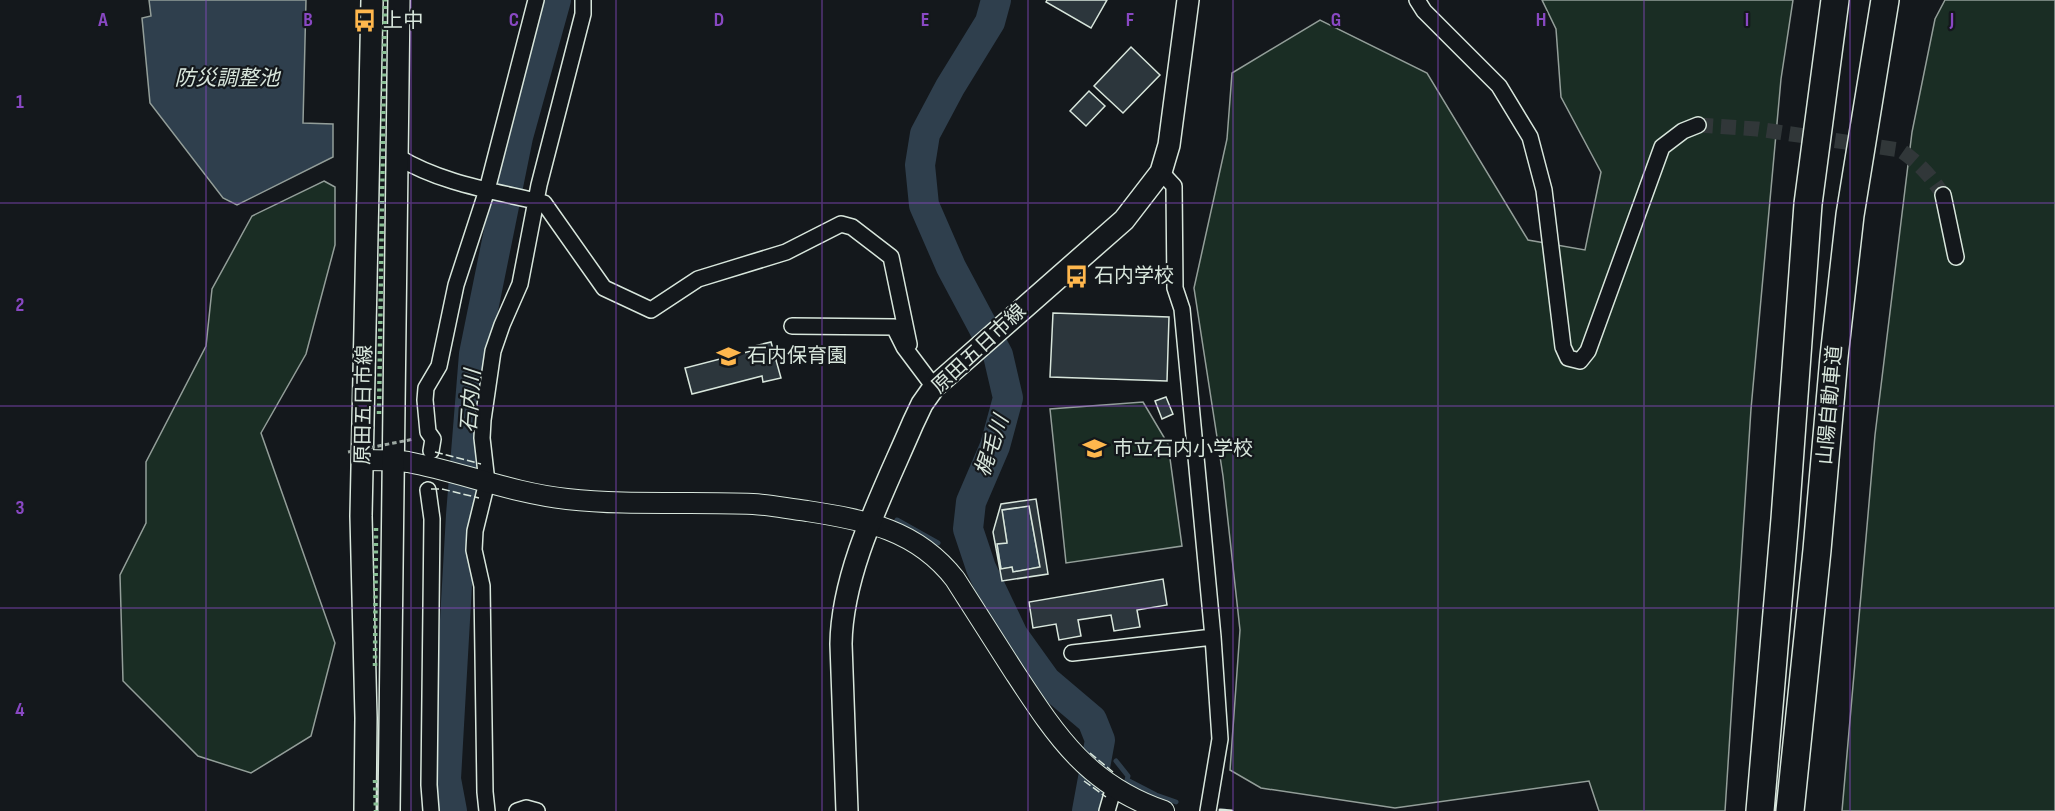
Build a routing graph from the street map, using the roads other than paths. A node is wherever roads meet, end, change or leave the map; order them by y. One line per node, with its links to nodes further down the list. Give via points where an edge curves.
1 (372, 0): 19 (main road, 原田五日市線)
2 (399, 0): 10 (main road, 原田五日市線)
3 (536, 0): 12 (street)
4 (583, 0): 14 (street, via 583,14)
5 (1188, 0): 11 (main road, 原田五日市線, via 1169,145)
6 (1417, 0): 9 (street, via 1498,86 1530,137 1544,190 1563,347 1568,358 1580,361 1588,351 1662,147)
7 (1834, 0): 39 (highway, 山陽自動車道, via 1808,204)
8 (1885, 0): 28 (highway, 山陽自動車道, via 1850,216)
9 (1698, 124)
10 (398, 157): 12 (street, via 422,170); 21 (main road, 原田五日市線)
11 (1161, 172): 18 (main road, 原田五日市線, via 1124,220); 25 (street, via 1174,186 1175,288 1182,309)
12 (488, 190): 14 (street); 20 (street, via 456,285 439,366 426,388)
13 (1943, 195): 15 (street)
14 (534, 200): 17 (street, via 544,203 604,288 651,310 698,279 786,252 841,224 852,227 891,257 909,344); 22 (street, via 519,287 492,358 482,429)
15 (1956, 257)
16 (792, 326): 17 (street, via 894,327)
17 (904, 347): 18 (street)
18 (934, 387): 24 (main road, 原田五日市線, via 912,423)
19 (355, 456): 21 (street); 29 (main road, 原田五日市線, via 362,516)
20 (432, 460): 21 (street); 22 (street)
21 (393, 461): 30 (main road, 原田五日市線)
22 (483, 482): 24 (street, via 568,499 760,505); 32 (street, via 474,541 482,586)
23 (428, 490): 31 (street, via 432,519)
24 (871, 522): 27 (street, via 915,543 944,565 1044,718 1066,746); 35 (main road, 原田五日市線, via 857,556 841,621)
25 (1213, 638): 26 (street); 38 (street, via 1220,739)
26 (1072, 653)
27 (1112, 786): 36 (street); 37 (street)
28 (1792, 799)
29 (365, 811)
30 (389, 811)
31 (431, 811)
32 (487, 811)
33 (517, 811): 34 (street)
34 (537, 811)
35 (847, 811)
36 (1107, 811)
37 (1164, 811)
38 (1208, 811)
39 (1760, 811)

